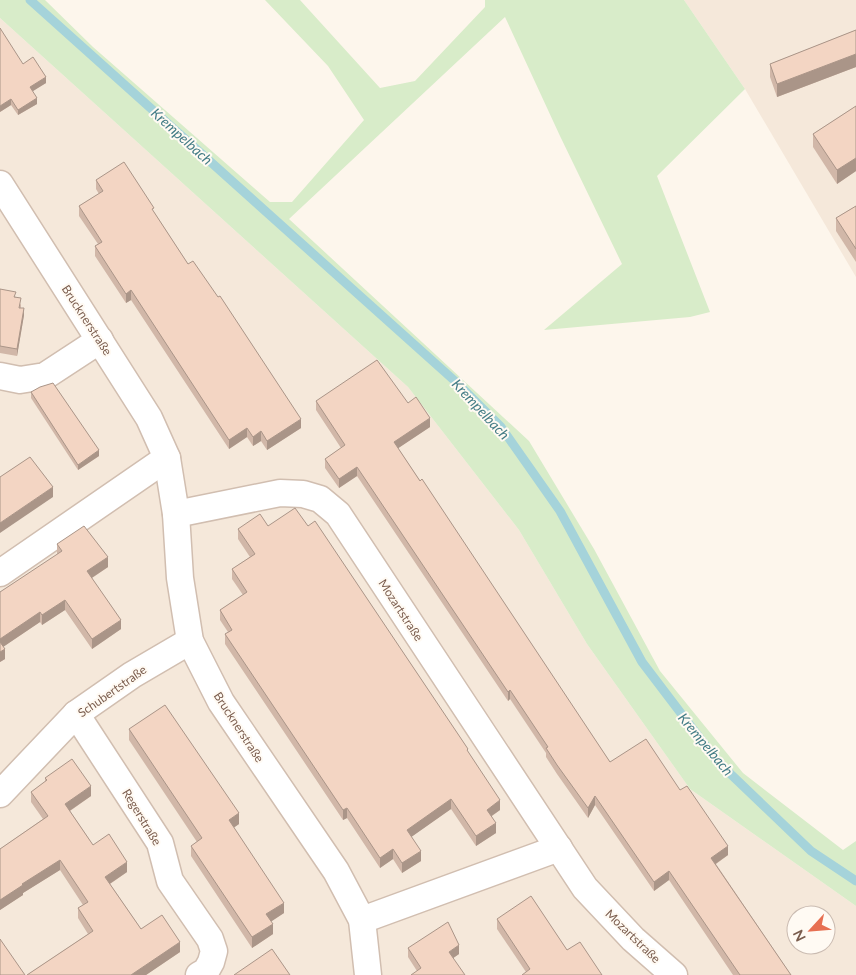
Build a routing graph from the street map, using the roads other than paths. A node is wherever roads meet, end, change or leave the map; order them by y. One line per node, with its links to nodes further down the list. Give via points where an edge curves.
1 (0, 184): 2 (street, Brucknerstraße)
2 (100, 340): 3 (street, via 45,376 20,380); 4 (street, Brucknerstraße, via 149,418)
3 (0, 376)
4 (167, 458): 5 (street, Brucknerstraße); 6 (street)
5 (176, 514): 7 (street, Brucknerstraße, via 180,578); 10 (street, Mozartstraße, via 280,493 320,499 338,514)
6 (0, 573)
7 (190, 641): 8 (street, Schubertstraße, via 132,675); 11 (street, Brucknerstraße, via 221,702 336,871)
8 (76, 714): 9 (street, Schubertstraße); 12 (street, Regerstraße, via 160,843 170,881 210,939 214,951 212,962)
9 (0, 794)
10 (559, 848): 11 (street); 14 (street, Mozartstraße, via 585,888 633,939)
11 (362, 920): 13 (street, Brucknerstraße)
12 (199, 975)
13 (368, 975)
14 (674, 975)

